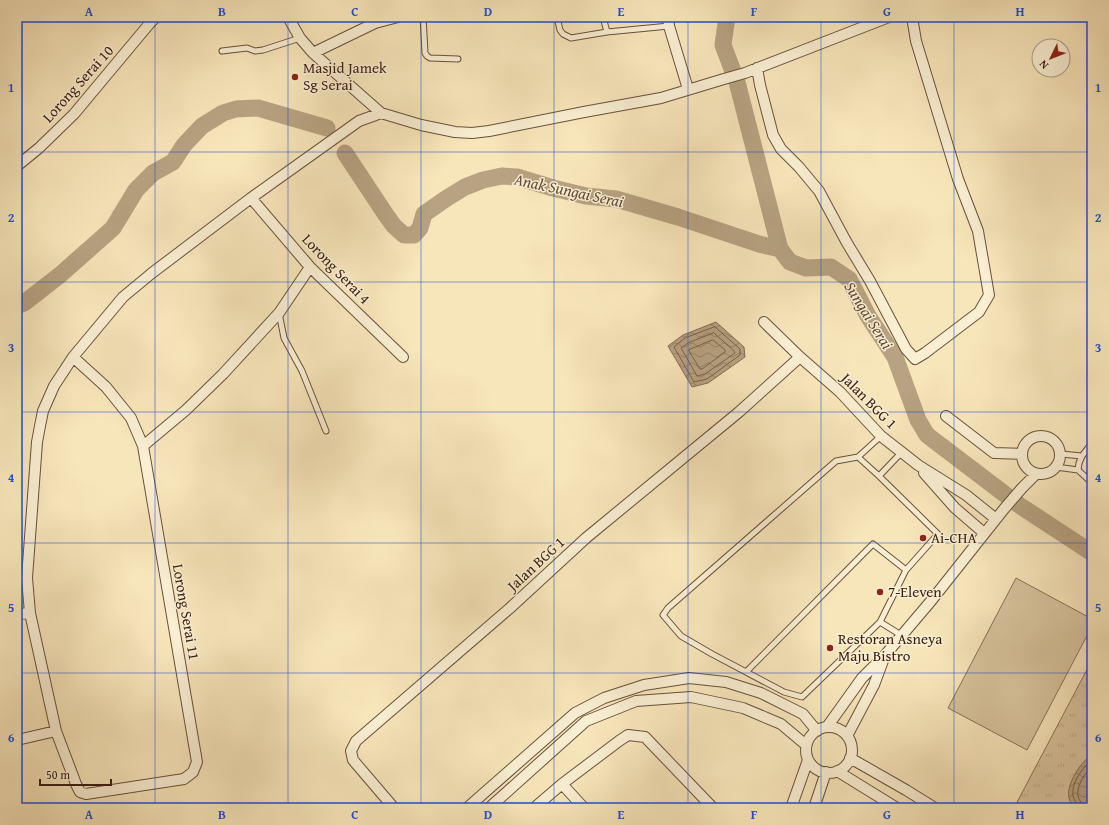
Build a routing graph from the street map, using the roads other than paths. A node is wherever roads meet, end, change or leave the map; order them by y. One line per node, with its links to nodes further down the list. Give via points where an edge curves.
1 (156, 17): 18 (street, Lorong Serai 10, via 74,114)
2 (288, 17): 11 (street)
3 (398, 17): 13 (street, via 376,22)
4 (423, 17): 14 (lane, via 427,56)
5 (557, 17): 10 (lane, via 560,30 571,38)
6 (603, 17): 10 (lane)
7 (889, 17): 15 (street)
8 (912, 17): 15 (street, via 916,41 958,179 978,231 989,294 979,312 915,359 906,349 819,191 781,149 772,135)
9 (668, 21): 10 (lane); 16 (street)
10 (607, 32)
11 (300, 38): 12 (lane, via 263,50 247,48); 13 (street)
12 (222, 51)
13 (312, 53): 17 (street)
14 (458, 59)
15 (757, 68): 16 (street, via 745,74)
16 (688, 89): 17 (street, via 640,103 472,133 421,125)
17 (380, 113): 19 (street, via 359,122)
18 (17, 166)
19 (251, 198): 20 (street, Lorong Serai 4); 23 (street, via 123,297)
20 (310, 267): 21 (street); 24 (street, Lorong Serai 4)
21 (279, 313): 27 (lane, via 284,338 302,371); 30 (street, via 223,374 186,410)
22 (764, 322): 25 (street, Jalan BGG 1)
23 (73, 357): 30 (street, Lorong Serai 11, via 106,387 131,418); 45 (street, via 54,386 44,411 37,442 27,578)
24 (403, 357)
25 (800, 357): 28 (street, Jalan BGG 1, via 840,392); 62 (street, Jalan BGG 1, via 739,412 586,538 510,608 356,741 351,750 353,760)
26 (946, 416): 32 (street, via 994,453)
27 (326, 431)
28 (881, 436): 31 (street, Jalan BGG 1); 35 (lane)
29 (1092, 443): 34 (lane)
30 (143, 446): 53 (street, Lorong Serai 11, via 197,762 193,772 184,778 86,794 80,792 76,784)
31 (902, 453): 36 (street, Jalan BGG 1); 40 (lane)
32 (1022, 454): 33 (street, via 1029,440 1041,435 1054,440); 39 (street, via 1025,464)
33 (1061, 454): 34 (lane); 37 (street)
34 (1082, 456): 38 (lane)
35 (858, 457): 40 (lane); 50 (lane, via 836,461 662,616 681,636)
36 (918, 465): 42 (street, Jalan BGG 1, via 966,495); 43 (street, Jalan BGG 1, via 955,508)
37 (1056, 467): 38 (lane); 39 (street, via 1047,473)
38 (1078, 470): 41 (lane)
39 (1036, 474): 42 (street)
40 (879, 476): 44 (lane, via 938,534)
41 (1092, 483)
42 (996, 519): 43 (street)
43 (984, 534): 48 (street)
44 (906, 570): 47 (lane); 50 (lane, via 873,544)
45 (30, 613): 46 (street); 53 (street)
46 (17, 614)
47 (880, 622): 48 (lane); 50 (lane, via 802,698 784,692)
48 (901, 635): 49 (street)
49 (886, 654): 51 (street, via 862,678); 54 (street, via 874,685)
50 (746, 671)
51 (827, 727): 52 (street); 54 (street, via 835,728)
52 (817, 730): 56 (street); 63 (street, via 803,714 761,693 726,682 689,678 644,685 604,698 574,713)
53 (56, 731): 55 (street)
54 (847, 736): 57 (street, via 850,743)
55 (17, 740)
56 (806, 745): 58 (street); 64 (street, via 781,724 743,708 691,697 636,701 586,720)
57 (850, 758): 59 (street, via 847,764); 71 (street)
58 (808, 760): 60 (street, via 819,770); 68 (street)
59 (837, 771): 60 (street); 70 (street)
60 (826, 772): 69 (street)
61 (562, 784): 65 (street); 66 (street); 67 (street, via 628,735 645,737)
62 (394, 808)
63 (467, 808)
64 (489, 808)
65 (534, 808)
66 (584, 808)
67 (713, 808)
68 (791, 808)
69 (814, 808)
70 (897, 808)
71 (935, 808)

